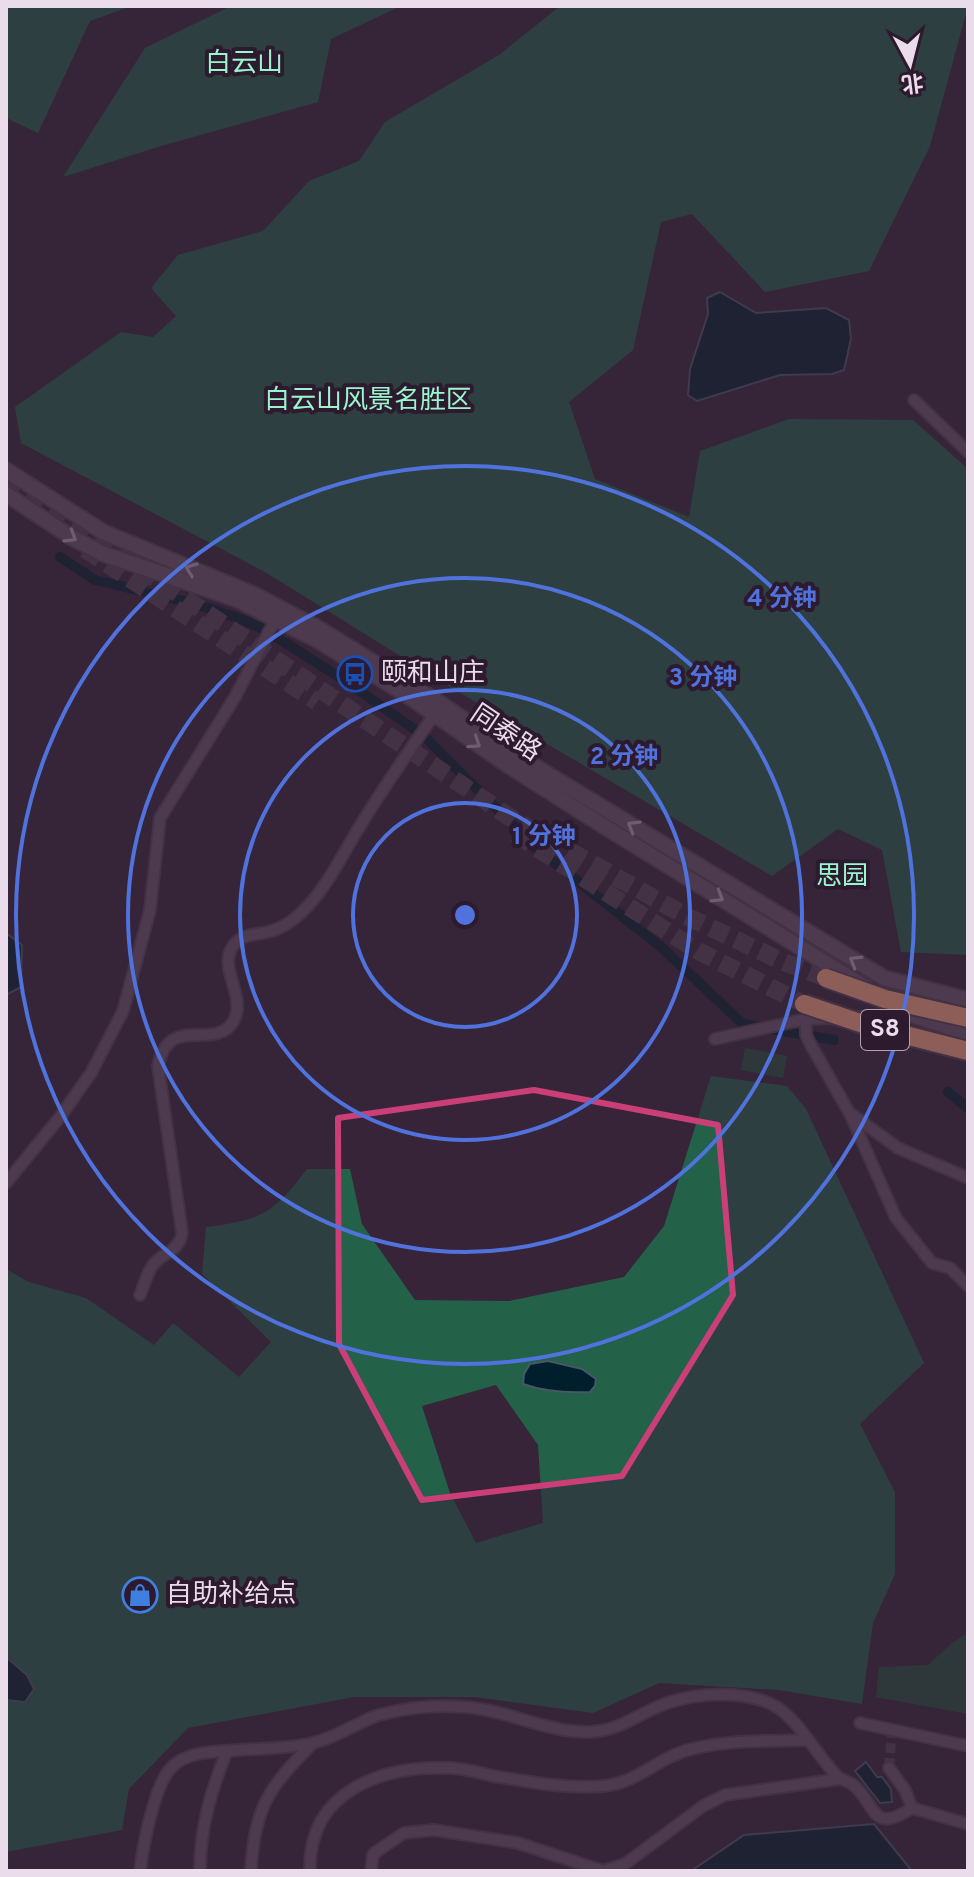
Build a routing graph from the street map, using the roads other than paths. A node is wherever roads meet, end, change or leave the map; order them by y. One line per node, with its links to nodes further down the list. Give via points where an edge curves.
1 (914, 400): 2 (street)
2 (968, 452)
3 (6, 470): 8 (main road, 同泰路, one-way to 3, via 316,627 253,594 116,538)
4 (6, 494): 5 (main road, 同泰路, one-way to 5, via 101,553)
5 (276, 618): 6 (main road, 同泰路); 21 (street, via 235,697 160,818 150,910 123,1011 91,1073)
6 (434, 715): 10 (main road, 同泰路, one-way to 10); 23 (street, via 302,912 276,930 234,944 227,959 237,1000 230,1026 222,1032 169,1040 161,1052 158,1066 182,1232 175,1249 153,1264)
7 (826, 978): 14 (highway, S8, bridge, via 875,997)
8 (884, 978): 9 (main road, 同泰路); 10 (main road); 14 (main road, via 916,999)
9 (927, 987): 11 (main road, 同泰路); 13 (main road, via 917,996)
10 (871, 991): 13 (main road, 同泰路)
11 (968, 1000)
12 (805, 1011): 13 (street); 16 (street, via 783,1024); 18 (highway, S8, bridge); 19 (street, via 806,1035)
13 (915, 1016): 15 (main road, 同泰路); 17 (main road)
14 (968, 1017)
15 (968, 1033)
16 (715, 1039)
17 (968, 1043)
18 (968, 1051)
19 (850, 1114): 20 (street, via 898,1148); 22 (street, via 896,1218 932,1263 950,1268)
20 (968, 1178)
21 (6, 1183)
22 (968, 1286)
23 (140, 1295)
24 (860, 1723): 27 (street)
25 (807, 1740): 26 (street, via 781,1709 761,1699 719,1695 686,1697 620,1728 587,1732 464,1707 417,1708 377,1716); 30 (street); 36 (street, via 693,1748 668,1756 638,1777 606,1786 557,1786 453,1768 380,1777 347,1792 325,1811 313,1835)
26 (312, 1744): 28 (street); 35 (street, via 279,1776 261,1805)
27 (968, 1746)
28 (227, 1751): 33 (street, via 181,1760 169,1769 153,1808); 34 (street, via 209,1800)
29 (889, 1768): 31 (street)
30 (839, 1779): 31 (street, via 853,1785 881,1817 899,1818); 37 (street, via 725,1795 625,1864 603,1871 518,1843 434,1830 404,1833 387,1842 373,1854)
31 (912, 1808): 32 (street)
32 (968, 1824)
33 (140, 1871)
34 (200, 1871)
35 (251, 1871)
36 (310, 1871)
37 (371, 1871)

